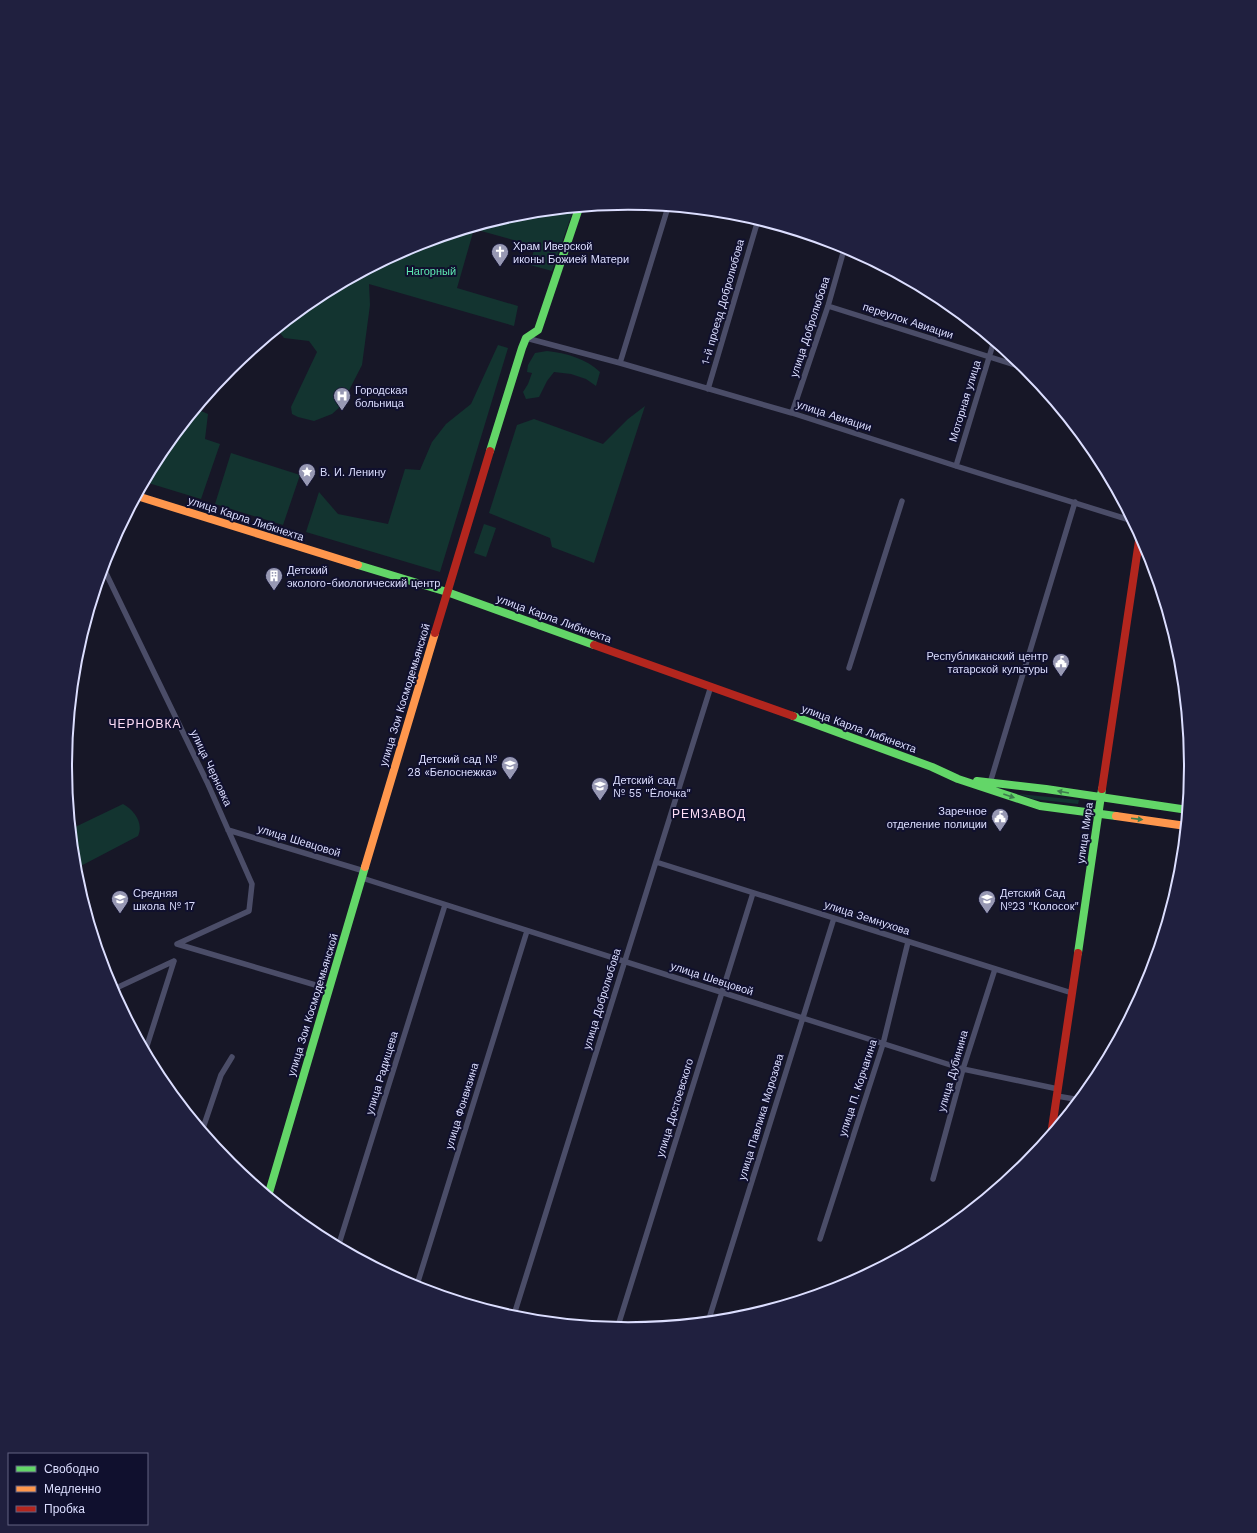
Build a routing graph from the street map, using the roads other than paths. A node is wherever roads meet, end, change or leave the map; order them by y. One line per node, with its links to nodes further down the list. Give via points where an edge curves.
1 (667, 211): 9 (street)
2 (577, 213): 6 (main road, улица Зои Космодемьянской, via 538,330)
3 (756, 225): 11 (street, 1-й проезд Добролюбова)
4 (842, 253): 5 (street, улица Добролюбова)
5 (828, 306): 8 (street, переулок Авиации); 12 (street, улица Добролюбова)
6 (526, 338): 9 (street, улица Авиации); 20 (main road, улица Зои Космодемьянской)
7 (993, 346): 8 (street, Моторная улица)
8 (990, 357): 10 (street, переулок Авиации); 13 (street, Моторная улица)
9 (620, 363): 11 (street, улица Авиации)
10 (1012, 364)
11 (708, 389): 12 (street, улица Авиации)
12 (792, 413): 13 (street, улица Авиации)
13 (956, 466): 16 (street, улица Авиации)
14 (142, 497): 20 (main road, улица Карла Либкнехта)
15 (902, 501): 21 (street)
16 (1076, 502): 17 (street, улица Авиации); 24 (street)
17 (1128, 519)
18 (1139, 544): 25 (main road, улица Мира)
19 (107, 575): 29 (street, улица Черновка)
20 (447, 592): 22 (main road, улица Карла Либкнехта); 31 (main road, улица Зои Космодемьянской)
21 (849, 668)
22 (711, 686): 23 (main road, улица Карла Либкнехта, via 932,767); 30 (street, улица Добролюбова)
23 (958, 779): 24 (main road, улица Карла Либкнехта); 27 (main road, улица Карла Либкнехта, one-way to 27, via 1040,806)
24 (990, 783): 25 (main road, улица Карла Либкнехта, one-way to 24)
25 (1101, 798): 26 (main road, улица Карла Либкнехта); 27 (main road, улица Мира)
26 (1183, 809)
27 (1099, 814): 28 (main road, улица Карла Либкнехта, one-way to 28); 42 (main road, улица Мира)
28 (1182, 825)
29 (228, 830): 31 (street, улица Шевцовой); 40 (street, улица Черновка, via 252,884 249,911 177,944)
30 (656, 862): 32 (street, улица Земнухова); 37 (street, улица Добролюбова)
31 (363, 874): 33 (street, улица Шевцовой); 40 (main road, улица Зои Космодемьянской)
32 (753, 893): 34 (street, улица Земнухова); 41 (street, улица Достоевского)
33 (445, 905): 35 (street, улица Шевцовой); 55 (street, улица Радищева)
34 (834, 918): 36 (street, улица Земнухова); 43 (street, улица Павлика Морозова)
35 (527, 931): 37 (street, улица Шевцовой); 56 (street, улица Фонвизина)
36 (908, 942): 38 (street, улица Земнухова); 44 (street, улица П. Корчагина)
37 (625, 962): 41 (street, улица Шевцовой); 57 (street, улица Добролюбова)
38 (995, 969): 42 (street, улица Земнухова); 47 (street, улица Дубинина)
39 (118, 987): 45 (street, via 174,961)
40 (329, 989): 53 (main road, улица Зои Космодемьянской)
41 (722, 992): 43 (street, улица Шевцовой); 59 (street, улица Достоевского)
42 (1072, 993): 48 (main road, улица Мира)
43 (803, 1018): 44 (street, улица Шевцовой); 58 (street, улица Павлика Морозова)
44 (883, 1044): 47 (street, улица Шевцовой); 54 (street, улица П. Корчагина)
45 (147, 1045)
46 (232, 1057): 50 (street, via 221,1075)
47 (963, 1069): 48 (street, улица Шевцовой); 52 (street, улица Дубинина)
48 (1058, 1092): 49 (street, улица Шевцовой); 51 (main road, улица Мира)
49 (1075, 1098)
50 (204, 1126)
51 (1052, 1126)
52 (933, 1179)
53 (269, 1191)
54 (820, 1239)
55 (340, 1242)
56 (418, 1282)
57 (515, 1311)
58 (710, 1317)
59 (619, 1323)

